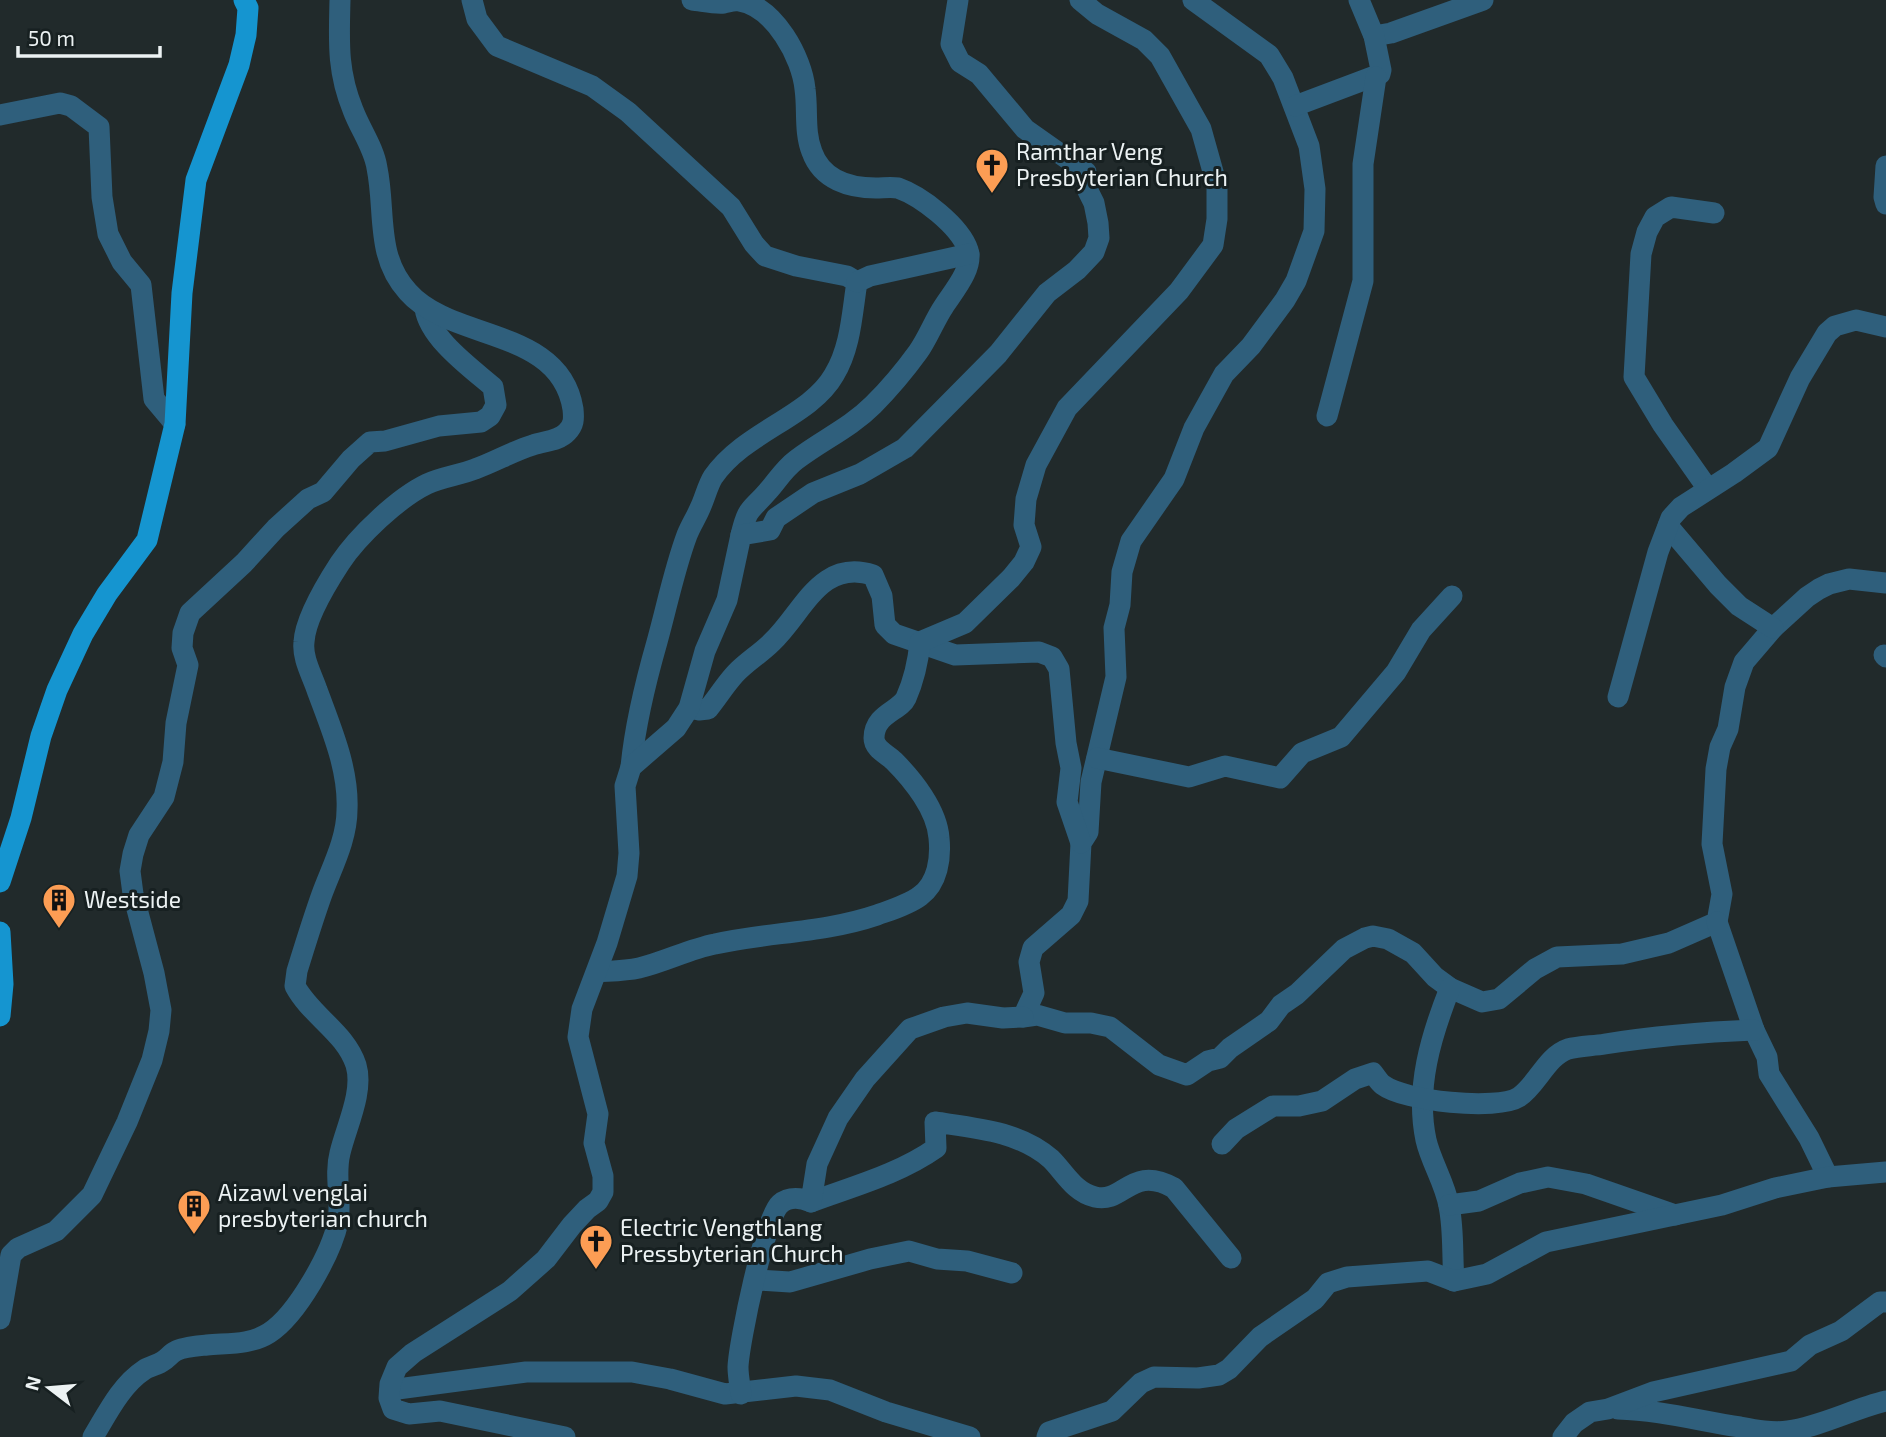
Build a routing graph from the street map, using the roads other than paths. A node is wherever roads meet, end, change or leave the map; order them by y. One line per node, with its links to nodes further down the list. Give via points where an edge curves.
1 (244, 0): 23 (main road, via 248,8 246,35 239,65 197,180 181,293)
2 (340, 0): 20 (street, via 338,55 352,107 377,166 387,256 394,275)
3 (472, 0): 19 (street, via 477,19 497,46 592,86 628,111 731,207 765,256)
4 (692, 0): 5 (street)
5 (738, 0): 18 (street, via 777,25 800,62 808,140 819,165 838,182 897,188 924,201 946,220)
6 (958, 0): 26 (street, via 951,44 960,62 979,74 1025,129 1086,172 1098,223 1094,252 1047,293 998,354 905,448 860,474 813,493 776,518 769,530)
7 (1080, 0): 30 (street, via 1144,40 1160,56 1201,129 1217,186 1213,245 1179,291 1067,408 1037,464 1026,499 1024,525 1031,547 1024,562 965,623)
8 (1193, 0): 13 (street, via 1269,55)
9 (1359, 0): 11 (street)
10 (1483, 0): 11 (street)
11 (1374, 36): 12 (street, via 1381,70)
12 (1376, 77): 13 (street); 22 (street, via 1363,164 1363,281)
13 (1295, 106): 33 (street, via 1309,146 1314,232 1285,300 1224,374 1194,428 1174,480 1131,541 1114,628 1116,677)
14 (0, 115): 23 (street, via 60,103 99,127 108,234 122,262 142,285 154,399)
15 (1886, 166): 16 (street)
16 (1886, 204)
17 (1714, 213): 24 (street, via 1671,207 1656,217 1647,232 1641,254 1634,376)
18 (969, 254): 19 (street); 26 (street, via 956,288 918,351 873,405 777,478 750,508)
19 (857, 282): 34 (street, via 852,323 835,375 806,404 730,456 712,479 688,533 667,600 644,688)
20 (425, 308): 56 (street, via 430,328 493,387 496,405 481,422 439,426 370,442 323,492 308,499 276,528 190,613 183,633 187,676 169,781 139,835 130,872 161,1010 152,1060 92,1195 55,1231 11,1255); 61 (street, via 551,364 565,384 574,421 561,437 427,484 382,516 341,562 314,609 303,643 306,661 339,751 348,808 342,842 296,971 295,986 340,1038 357,1069 357,1087 337,1168 338,1222 303,1295 268,1333 233,1345 176,1350 127,1385)
21 (1886, 327): 24 (street, via 1856,320 1827,333 1768,448)
22 (1327, 416)
23 (175, 424): 36 (main road, via 147,540 95,614 57,690)
24 (1707, 489): 25 (street, via 1676,512)
25 (1668, 527): 29 (street, via 1725,592); 31 (street)
26 (741, 535): 32 (street, via 727,600 705,651)
27 (1886, 583): 29 (street, via 1849,579 1829,584)
28 (1452, 596): 33 (street, via 1341,737 1301,753 1280,778 1225,766 1189,777)
29 (1773, 628): 37 (street, via 1739,673 1718,755 1712,844 1722,894)
30 (920, 642): 32 (street, via 894,634 885,625 882,596 873,575 849,571 809,595 791,622 732,677 708,709); 35 (street, via 955,655 1039,652 1052,657 1059,669 1071,768 1067,802); 39 (street, via 917,672 905,701 882,719 874,737 876,746 922,795 935,819 939,859 927,889 902,906 848,924 714,944 639,968)
31 (1618, 697)
32 (689, 708): 34 (street, via 676,728)
33 (1097, 758): 35 (street, via 1088,832)
34 (631, 767): 39 (street, via 625,786 626,876)
35 (1081, 843): 42 (street, via 1078,901 1070,915 1033,948 1029,962 1034,993)
36 (0, 882)
37 (1717, 922): 40 (street, via 1669,943 1622,954 1557,957 1499,999 1482,1002); 43 (street)
38 (0, 932): 41 (main road)
39 (597, 972): 57 (street, via 582,1009 578,1037 598,1114 594,1143 603,1192 546,1259 510,1291 397,1367)
40 (1450, 988): 42 (street, via 1413,953 1388,939 1365,937 1344,949 1269,1021 1220,1058 1187,1075 1159,1065 1110,1027 1037,1015); 44 (street, via 1428,1057)
41 (0, 1016)
42 (1023, 1017): 48 (street, via 967,1013 910,1029 865,1079 838,1118 817,1164)
43 (1754, 1030): 44 (street, via 1655,1035 1566,1049 1518,1097 1502,1103); 47 (street, via 1767,1057 1769,1074)
44 (1423, 1098): 45 (street, via 1384,1086 1373,1073 1322,1101 1273,1106 1236,1129); 49 (street, via 1426,1140)
45 (1222, 1144)
46 (1886, 1172): 47 (street)
47 (1828, 1177): 50 (street)
48 (811, 1202): 51 (street, via 925,1156 936,1148 935,1122 996,1131 1030,1145 1093,1197 1110,1197 1140,1181 1167,1184); 53 (street, via 801,1198 779,1204 767,1230)
49 (1449, 1205): 50 (street, via 1479,1201 1520,1183 1548,1177 1586,1184); 54 (street)
50 (1675, 1215): 54 (street, via 1546,1242 1487,1274)
51 (1230, 1258)
52 (1012, 1273): 53 (street, via 909,1251 790,1282)
53 (756, 1280): 58 (street, via 738,1367)
54 (1454, 1281): 64 (street, via 1428,1271 1347,1277 1328,1283 1315,1299 1260,1337 1219,1375 1154,1377 1140,1383 1112,1411)
55 (1886, 1302): 60 (street, via 1810,1345 1791,1361 1653,1392)
56 (0, 1319)
57 (390, 1390): 58 (street, via 526,1372 583,1371 632,1372); 62 (street, via 393,1409 409,1414 440,1411)
58 (741, 1394): 63 (street, via 796,1386 830,1390)
59 (1886, 1401): 60 (street, via 1786,1431 1646,1410)
60 (1608, 1409): 65 (street, via 1590,1412)
61 (93, 1437)
62 (565, 1437)
63 (970, 1437)
64 (1047, 1437)
65 (1563, 1437)

